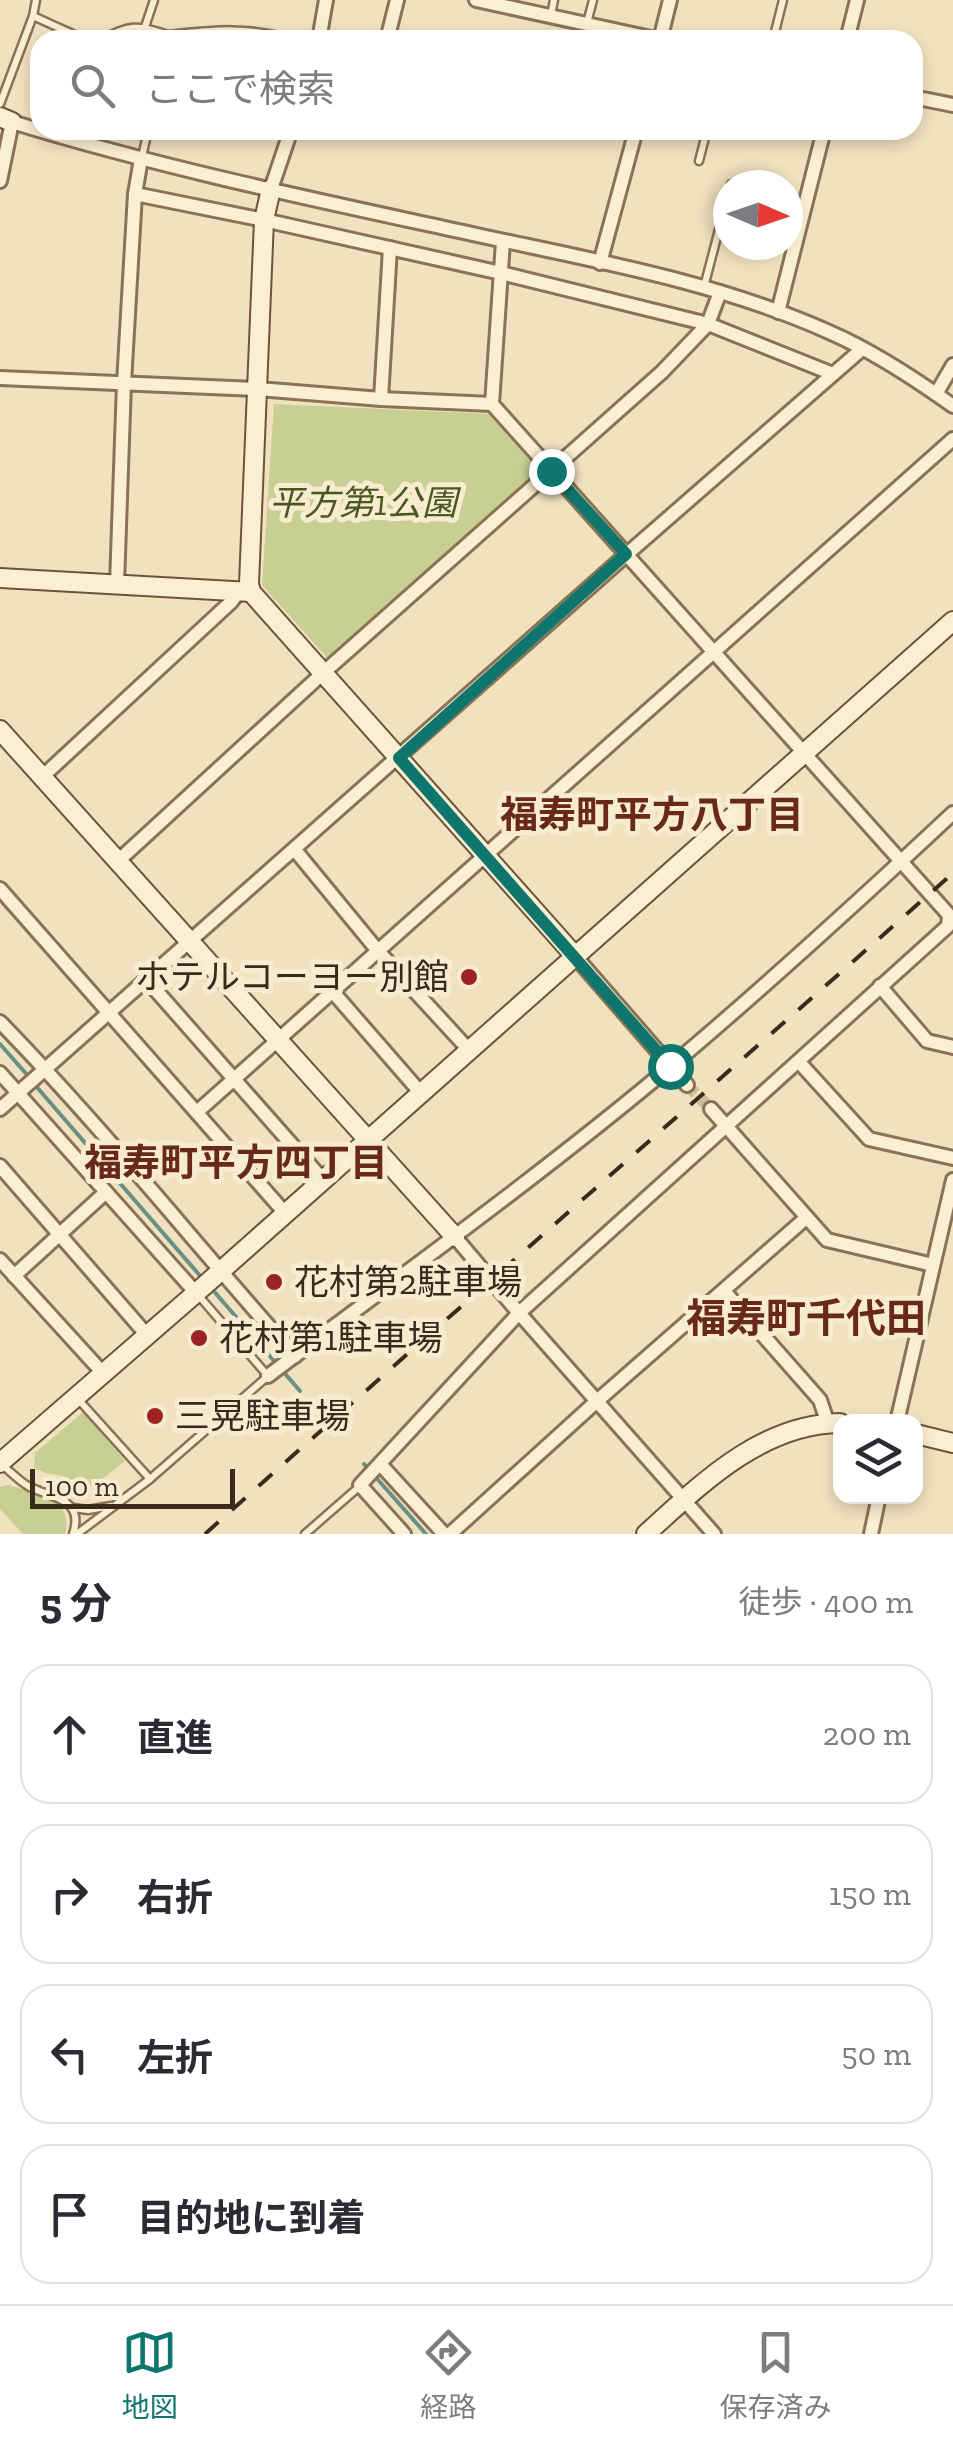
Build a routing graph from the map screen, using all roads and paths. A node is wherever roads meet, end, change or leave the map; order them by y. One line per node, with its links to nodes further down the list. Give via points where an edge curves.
1 (36, 0): 11 (lane)
2 (154, 0): 14 (lane)
3 (326, 0): 18 (street)
4 (398, 0): 19 (street)
5 (476, 0): 12 (street)
6 (554, 0): 12 (lane)
7 (593, 0): 13 (lane)
8 (670, 0): 21 (street)
9 (783, 0): 22 (lane)
10 (857, 0): 23 (street)
11 (33, 16): 15 (lane); 25 (lane)
12 (550, 16): 13 (street)
13 (587, 24): 20 (street)
14 (145, 28): 16 (lane); 17 (lane)
15 (64, 30)
16 (120, 30)
17 (150, 30)
18 (322, 30)
19 (390, 30)
20 (614, 30)
21 (662, 30)
22 (776, 30)
23 (850, 30)
24 (923, 99): 26 (street)
25 (0, 104)
26 (953, 106)
27 (6, 120): 36 (street)
28 (88, 140): 34 (street)
29 (146, 140): 34 (lane)
30 (288, 140): 37 (street)
31 (633, 140): 43 (street)
32 (705, 140): 35 (lane)
33 (821, 140): 47 (street)
34 (142, 158): 37 (street); 38 (street)
35 (700, 161)
36 (0, 181)
37 (271, 189): 39 (street); 40 (street)
38 (135, 194): 39 (street); 53 (street)
39 (264, 220): 41 (street); 54 (street)
40 (503, 241): 43 (street); 44 (street)
41 (390, 248): 44 (street); 56 (street)
42 (713, 251): 45 (lane)
43 (600, 263): 45 (street)
44 (501, 272): 48 (street); 57 (street)
45 (703, 288): 46 (street)
46 (720, 292): 47 (street); 48 (street)
47 (778, 312): 49 (street)
48 (708, 324): 51 (street); 60 (street)
49 (862, 350): 51 (street); 55 (street)
50 (953, 365): 55 (street)
51 (834, 374): 61 (street)
52 (0, 378): 53 (street)
53 (124, 383): 54 (street); 63 (street)
54 (258, 389): 56 (street); 64 (street)
55 (936, 394): 58 (street)
56 (381, 400): 57 (street)
57 (492, 404): 60 (street)
58 (953, 406)
59 (952, 443): 66 (street)
60 (551, 471): 61 (street); 67 (street)
61 (626, 554): 66 (street); 70 (street)
62 (0, 578): 63 (street)
63 (117, 584): 64 (street)
64 (245, 592): 67 (street); 71 (street)
65 (953, 621): 69 (street)
66 (713, 653): 69 (street); 74 (street)
67 (323, 673): 70 (street); 75 (street)
68 (0, 730): 71 (street)
69 (803, 753): 76 (street); 80 (street)
70 (399, 758): 73 (street); 74 (street)
71 (42, 776): 75 (street)
72 (953, 813): 76 (street)
73 (294, 850): 78 (street); 79 (street)
74 (486, 856): 79 (street); 80 (street)
75 (118, 862): 78 (street)
76 (900, 862): 82 (street, via 950,922); 90 (street)
77 (0, 889): 84 (street)
78 (190, 941): 81 (street); 86 (street)
79 (378, 951): 83 (street); 88 (street)
80 (574, 955): 88 (street); 90 (street)
81 (146, 979): 84 (street); 93 (street)
82 (880, 986): 87 (street, via 927,1041); 89 (street)
83 (333, 992): 86 (street); 96 (street)
84 (110, 1012): 91 (street); 99 (street)
85 (0, 1022): 91 (street)
86 (278, 1040): 93 (street); 101 (street)
87 (953, 1047)
88 (468, 1049): 96 (street)
89 (799, 1062): 100 (street); 102 (street, via 868,1139)
90 (670, 1066): 94 (street); 110 (street)
91 (42, 1072): 95 (street); 114 (street)
92 (0, 1073): 95 (street)
93 (234, 1079): 99 (street); 104 (street)
94 (688, 1084)
95 (20, 1090): 97 (street); 106 (street)
96 (420, 1092): 101 (street)
97 (0, 1109)
98 (711, 1109): 100 (street)
99 (198, 1112): 107 (street)
100 (726, 1124): 108 (street); 116 (street)
101 (368, 1139): 104 (street); 110 (street)
102 (953, 1158)
103 (0, 1166): 109 (street)
104 (322, 1179): 107 (street)
105 (953, 1180): 112 (street)
106 (106, 1192): 109 (street); 114 (street)
107 (285, 1212): 114 (street)
108 (806, 1218): 112 (street, via 827,1240); 115 (street)
109 (59, 1234): 113 (street); 117 (street)
110 (455, 1237): 116 (street); 118 (street)
111 (0, 1260): 113 (street)
112 (933, 1265): 123 (street)
113 (14, 1276): 119 (street)
114 (207, 1283): 117 (street); 118 (street); 120 (lane)
115 (724, 1291): 122 (street); 124 (street)
116 (519, 1313): 122 (street); 129 (street)
117 (146, 1334): 119 (street)
118 (291, 1359): 120 (street)
119 (102, 1372): 121 (street)
120 (270, 1374): 130 (lane)
121 (75, 1396): 128 (street); 130 (lane)
122 (597, 1401): 132 (street); 139 (street)
123 (899, 1414)
124 (833, 1422)
125 (833, 1424): 132 (street, via 760,1444)
126 (923, 1436): 127 (street)
127 (953, 1443)
128 (0, 1463): 135 (lane)
129 (379, 1467): 131 (street); 139 (street)
130 (150, 1479): 134 (lane)
131 (363, 1482): 137 (lane); 138 (street)
132 (683, 1500): 140 (street); 141 (street)
133 (877, 1504): 142 (street)
134 (114, 1506): 135 (lane); 136 (lane)
135 (72, 1508): 136 (lane)
136 (75, 1534)
137 (306, 1534)
138 (404, 1534)
139 (447, 1534)
140 (646, 1534)
141 (714, 1534)
142 (870, 1534)

